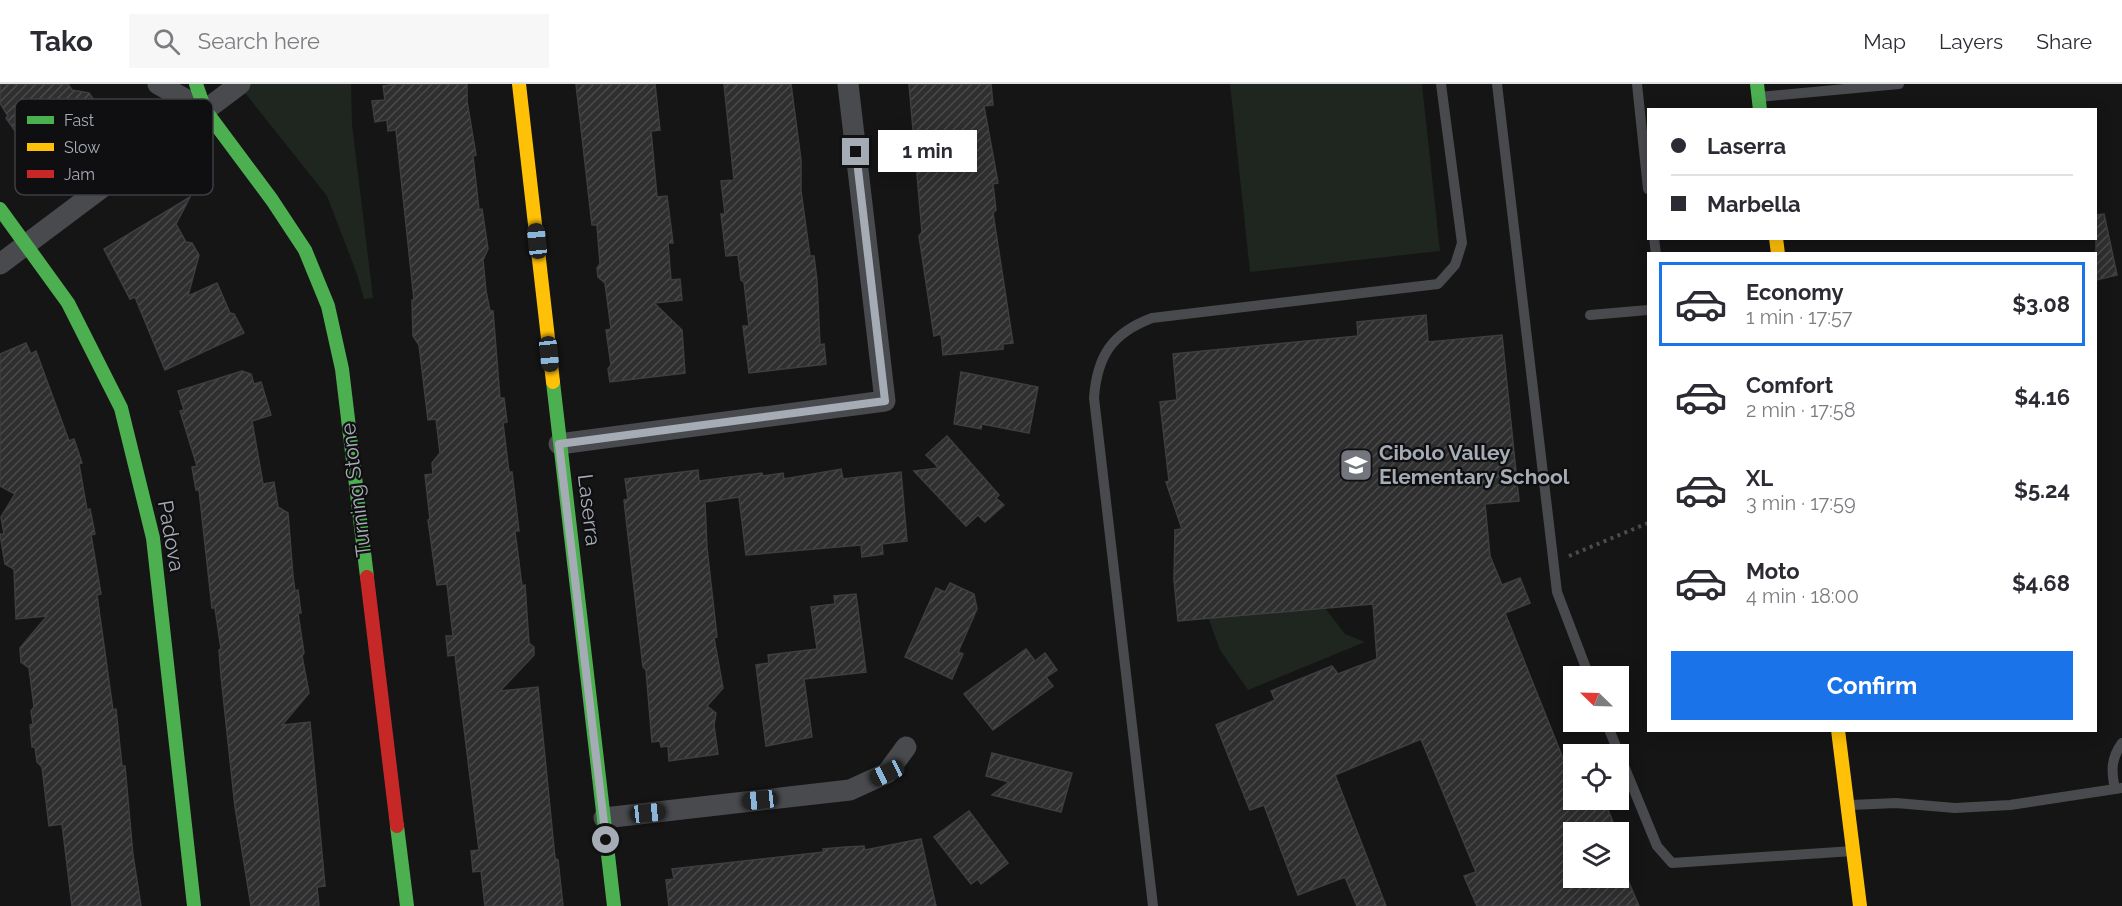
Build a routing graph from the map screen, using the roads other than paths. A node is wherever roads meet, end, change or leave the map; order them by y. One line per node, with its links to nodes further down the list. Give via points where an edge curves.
1 (158, 84): 11 (street, Turning Stone)
2 (196, 84): 12 (street, Turning Stone)
3 (240, 84): 13 (street)
4 (519, 84): 22 (street, Laserra)
5 (848, 84): 22 (street, via 885,401)
6 (1441, 84): 35 (lane, via 1462,243 1455,265 1438,284 1152,318 1131,326 1114,340 1099,363 1095,398)
7 (1497, 84): 23 (lane, via 1557,592)
8 (1637, 84): 15 (lane)
9 (1899, 84): 10 (lane)
10 (1759, 97)
11 (185, 99)
12 (201, 99)
13 (213, 104)
14 (213, 121): 33 (street, Turning Stone, via 304,250 328,306 342,369)
15 (1647, 179)
16 (91, 195): 18 (street)
17 (0, 209): 18 (street, Padova)
18 (26, 244): 19 (street); 32 (street, Padova, via 68,303 121,408 153,538)
19 (0, 264)
20 (1647, 310): 21 (lane)
21 (1590, 315)
22 (559, 444): 30 (street, Laserra)
23 (1585, 666)
24 (1610, 732): 31 (lane, via 1657,846 1672,863)
25 (1838, 732): 29 (street)
26 (2122, 742): 28 (lane, via 2111,770)
27 (906, 747): 30 (street, via 887,773 850,790)
28 (2119, 789): 29 (lane, via 2010,805)
29 (1847, 805): 31 (street)
30 (604, 818): 34 (street, Laserra)
31 (1853, 851): 36 (street)
32 (194, 906)
33 (407, 906)
34 (614, 906)
35 (1154, 906)
36 (1860, 906)

